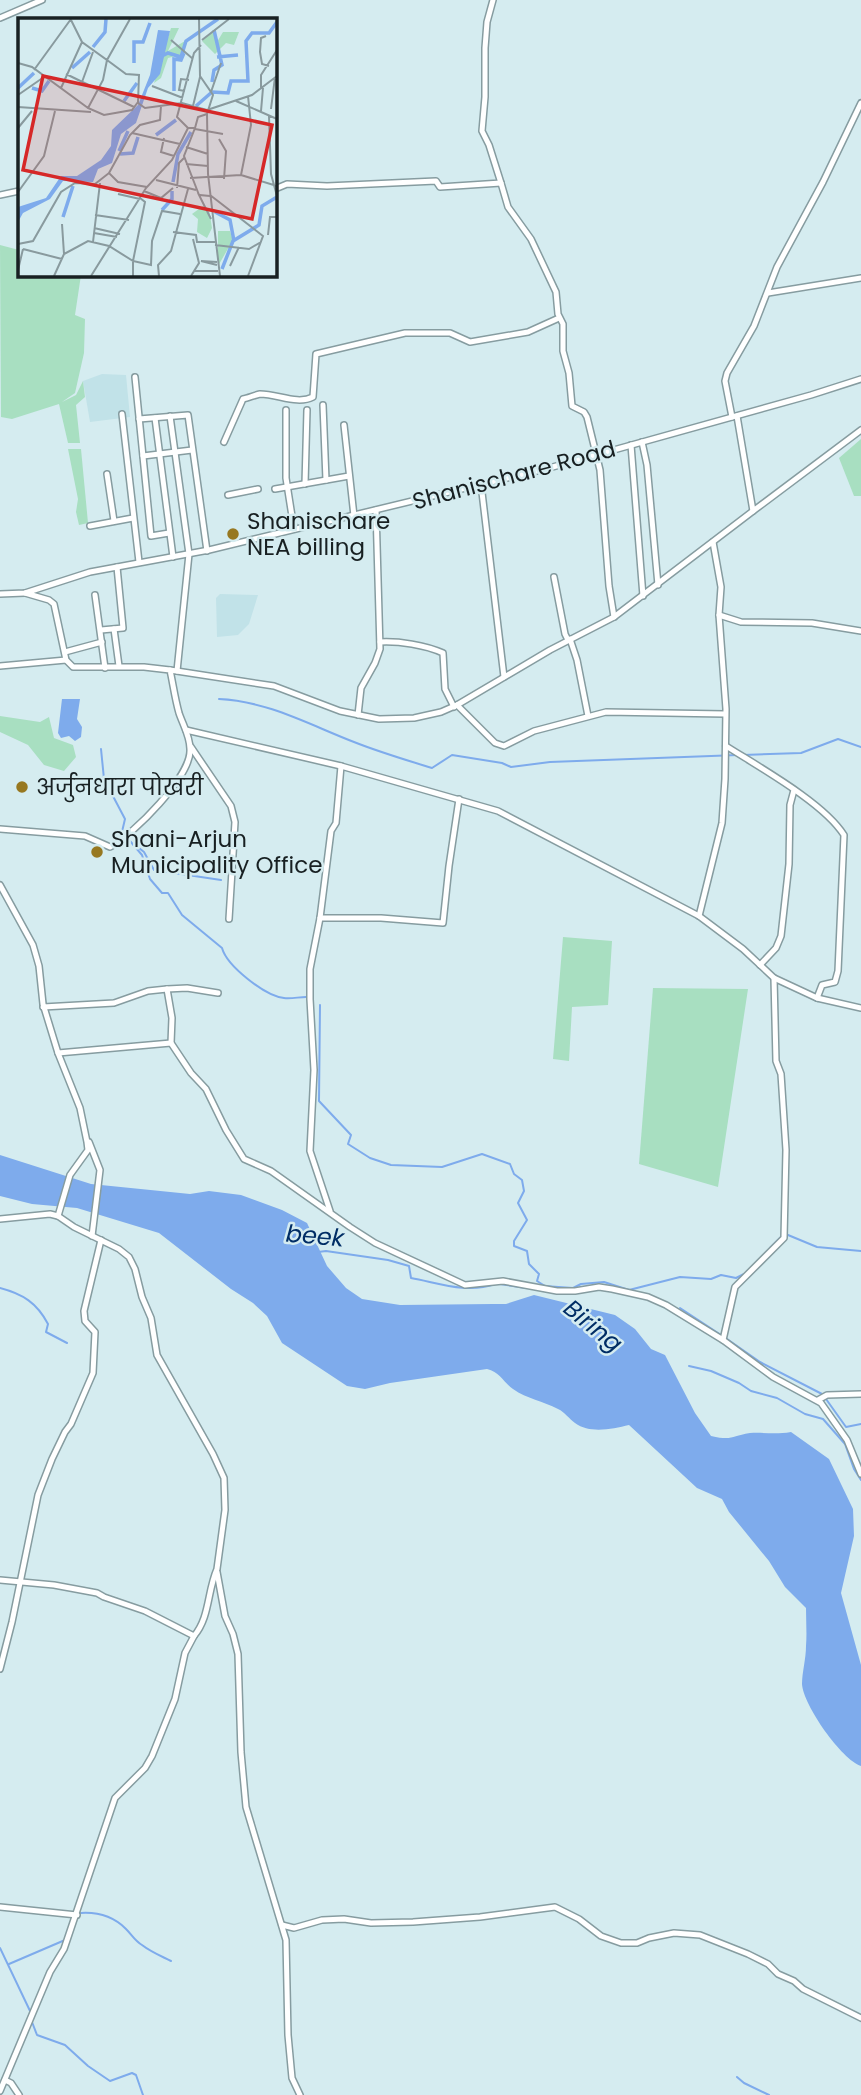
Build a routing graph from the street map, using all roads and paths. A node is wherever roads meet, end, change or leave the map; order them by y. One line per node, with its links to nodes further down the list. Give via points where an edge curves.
1 (42, 0): 3 (street)
2 (493, 0): 5 (street, via 485,48 482,131)
3 (0, 18)
4 (861, 103): 10 (street)
5 (501, 183): 6 (street, via 440,187 436,181 287,184); 11 (street, via 508,207 531,239 556,292)
6 (276, 189)
7 (18, 191): 8 (street)
8 (0, 195)
9 (861, 278): 10 (street)
10 (768, 293): 19 (street, via 727,373)
11 (559, 318): 24 (street, via 528,332 470,342 450,334 405,333 316,354 313,397 260,394 243,400); 30 (street, via 572,406 584,412)
12 (135, 377): 21 (street)
13 (861, 379): 19 (street, Shanischare Road)
14 (323, 405): 34 (street)
15 (286, 410): 37 (street)
16 (307, 410): 35 (street)
17 (122, 414): 44 (street)
18 (170, 416): 20 (street); 27 (street, via 188,415); 28 (street)
19 (735, 417): 25 (street, Shanischare Road); 42 (street)
20 (155, 418): 21 (street); 29 (street)
21 (139, 419): 31 (street)
22 (344, 425): 33 (street)
23 (861, 430): 42 (street)
24 (224, 442)
25 (642, 442): 26 (street, Shanischare Road); 56 (street)
26 (631, 445): 30 (street, Shanischare Road); 60 (street)
27 (192, 450): 28 (street); 50 (street)
28 (175, 452): 29 (street); 51 (street)
29 (159, 454): 31 (street); 48 (street)
30 (598, 454): 36 (street, Shanischare Road); 62 (street)
31 (143, 456): 48 (street, via 151,536)
32 (107, 474): 45 (street)
33 (349, 476): 34 (street); 43 (street)
34 (326, 480): 35 (street)
35 (305, 484): 37 (street)
36 (481, 484): 41 (street, Shanischare Road); 75 (street)
37 (287, 487): 39 (street); 47 (street)
38 (258, 489): 40 (street)
39 (275, 489)
40 (228, 495)
41 (376, 510): 43 (street, Shanischare Road); 68 (street)
42 (753, 512): 49 (street)
43 (354, 516): 47 (street, Shanischare Road)
44 (133, 518): 45 (street); 53 (street)
45 (114, 521): 46 (street)
46 (90, 526)
47 (294, 529): 50 (street, Shanischare Road)
48 (169, 533): 52 (street)
49 (713, 542): 56 (street); 61 (street, via 721,587)
50 (207, 551): 51 (street, Shanischare Road)
51 (189, 554): 52 (street, Shanischare Road); 74 (street)
52 (173, 557): 53 (street, Shanischare Road)
53 (139, 562): 54 (street, Shanischare Road)
54 (117, 567): 57 (street, Shanischare Road); 63 (street, via 123,628)
55 (554, 577): 66 (street)
56 (658, 585): 60 (street)
57 (25, 593): 58 (street, Shanischare Road); 69 (street, via 54,604)
58 (0, 594)
59 (95, 594): 64 (street)
60 (643, 596): 62 (street)
61 (719, 615): 65 (street, via 741,622); 77 (street)
62 (614, 617): 66 (street)
63 (114, 629): 64 (street); 72 (street)
64 (101, 630): 67 (street)
65 (861, 631)
66 (569, 640): 75 (street); 79 (street, via 578,660)
67 (102, 642): 69 (street); 73 (street)
68 (380, 642): 76 (street, via 443,653 445,689); 78 (street, via 379,656 361,688)
69 (65, 652): 70 (street)
70 (66, 660): 71 (street); 73 (street, via 73,667)
71 (0, 666)
72 (119, 666): 73 (street); 74 (street)
73 (105, 668)
74 (174, 671): 78 (street, via 274,686); 80 (street)
75 (504, 677): 76 (street)
76 (456, 706): 78 (street, via 397,720); 79 (street, via 504,746 534,731)
77 (725, 714): 79 (street, via 627,711); 82 (street)
78 (358, 715)
79 (588, 716)
80 (186, 730): 81 (street); 83 (street)
81 (190, 746): 86 (street, via 190,757 157,808 110,847 85,836); 90 (street, via 227,798 235,822)
82 (726, 746): 84 (street); 88 (street, via 722,822)
83 (341, 766): 85 (street); 89 (street)
84 (794, 790): 91 (street, via 780,936 776,948); 95 (street, via 844,835 838,971 835,982 822,985)
85 (459, 799): 88 (street, via 498,811); 89 (street, via 443,923)
86 (0, 829)
87 (0, 885): 96 (street, via 33,945)
88 (699, 916): 91 (street)
89 (320, 918): 101 (street, via 310,969 314,1070 310,1151)
90 (229, 919)
91 (760, 965): 92 (street)
92 (774, 978): 95 (street); 106 (street, via 776,1061 786,1150 784,1238 735,1287)
93 (167, 989): 94 (street); 96 (street, via 148,990 114,1003); 98 (street)
94 (218, 993)
95 (817, 998): 97 (street)
96 (43, 1007): 99 (street)
97 (861, 1008)
98 (171, 1043): 99 (street); 101 (street, via 206,1088 244,1159 271,1171)
99 (58, 1053): 100 (street)
100 (85, 1132): 102 (street, via 88,1150 70,1175); 104 (street, via 100,1170)
101 (330, 1211): 106 (street, via 375,1243 465,1285 503,1281 575,1292 599,1287 648,1297)
102 (59, 1213): 103 (street); 104 (street, via 67,1223)
103 (0, 1219)
104 (92, 1236): 105 (street)
105 (102, 1240): 110 (street, via 132,1262 151,1318 157,1355 224,1478); 112 (street, via 84,1311 85,1321 95,1332 93,1373 38,1495)
106 (723, 1340): 108 (street, via 773,1377)
107 (861, 1394): 108 (street, via 827,1395)
108 (818, 1400): 109 (street, via 848,1440)
109 (861, 1474)
110 (217, 1569): 113 (street); 114 (street)
111 (0, 1580): 112 (street)
112 (19, 1581): 115 (street, via 97,1592); 116 (street)
113 (208, 1600): 114 (street); 115 (street, via 203,1626)
114 (222, 1601): 119 (street, via 238,1654 246,1807)
115 (194, 1636): 118 (street, via 152,1756 116,1798)
116 (0, 1669)
117 (0, 1907): 118 (street)
118 (77, 1915): 121 (street)
119 (282, 1925): 120 (street, via 294,1928 344,1919 413,1922 555,1907 621,1943 674,1933 700,1935 768,1964 803,1989); 124 (street, via 292,2078)
120 (861, 2018)
121 (5, 2080): 122 (street); 123 (street)
122 (0, 2091)
123 (19, 2095)
124 (300, 2095)

